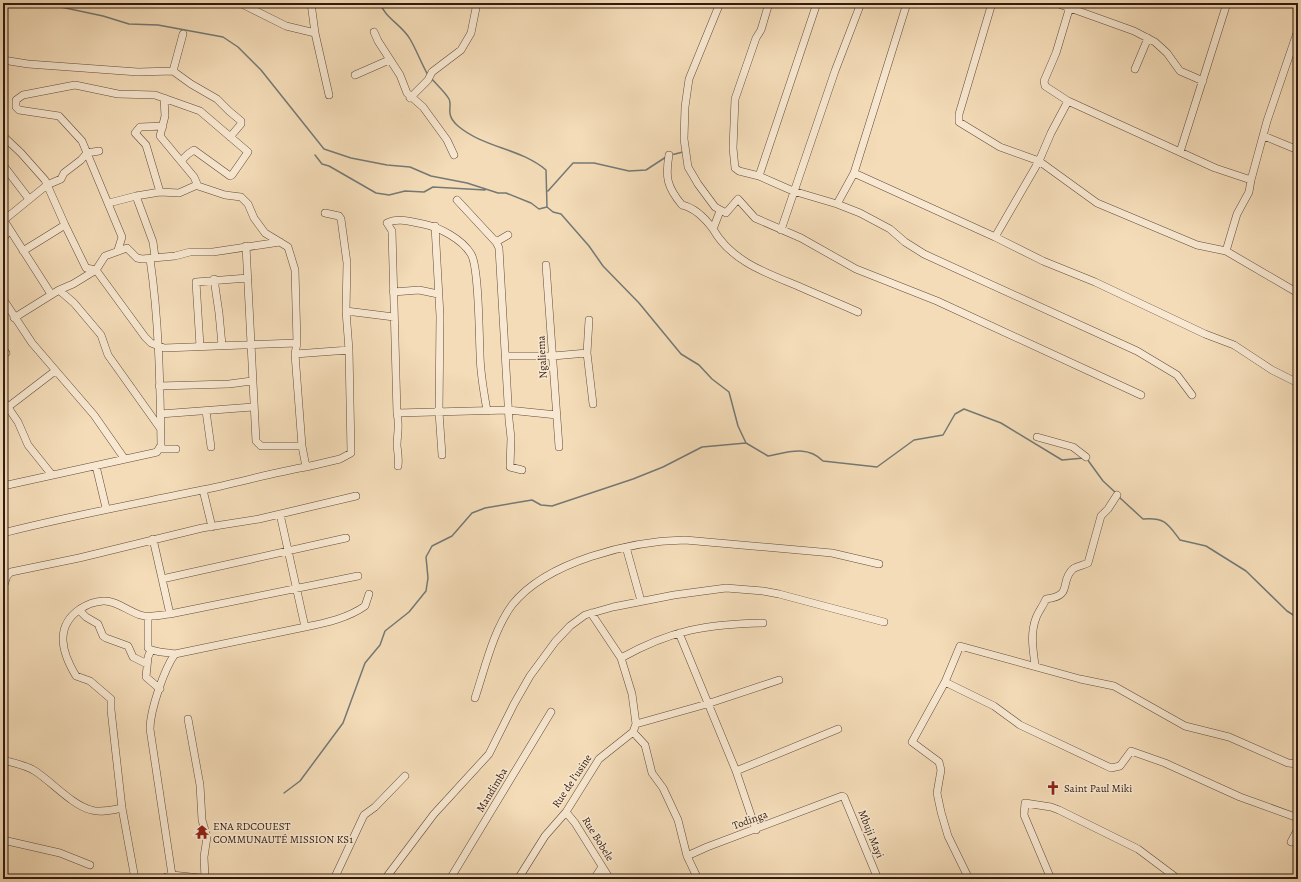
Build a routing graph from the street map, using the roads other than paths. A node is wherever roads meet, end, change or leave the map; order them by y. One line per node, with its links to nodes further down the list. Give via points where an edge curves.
1 (240, 3): 15 (street, via 286,26)
2 (310, 3): 15 (street)
3 (477, 3): 26 (street, via 471,33 461,50 432,72 428,80)
4 (720, 3): 53 (street, via 690,79 685,107 684,139 688,167)
5 (769, 3): 42 (street, via 736,92 733,125 735,168)
6 (816, 3): 42 (street)
7 (861, 3): 46 (street)
8 (907, 3): 41 (street)
9 (992, 3): 39 (street, via 958,114 959,122 1000,147)
10 (1056, 3): 12 (street)
11 (1227, 3): 23 (street)
12 (1070, 5): 17 (street); 27 (street, via 1044,83)
13 (1298, 30): 30 (street)
14 (374, 32): 19 (street)
15 (315, 33): 24 (street)
16 (183, 34): 21 (street)
17 (1148, 38): 20 (street); 23 (street, via 1160,45 1180,71)
18 (3, 60): 21 (street, via 138,72)
19 (389, 60): 22 (street); 26 (street)
20 (1135, 69)
21 (173, 71): 31 (street, via 217,99 235,114 241,124)
22 (355, 75)
23 (1203, 81): 34 (street)
24 (329, 95)
25 (164, 98): 28 (street, via 166,110); 31 (street, via 200,111); 35 (street, via 150,94 118,94 75,86 24,95 16,100 16,107 19,110 59,116 82,141)
26 (410, 98): 36 (street, via 423,107)
27 (1068, 101): 34 (street); 39 (street)
28 (163, 126): 38 (street, via 160,136); 47 (street, via 140,127 135,133 146,145)
29 (3, 136): 44 (street, via 39,172)
30 (1264, 136): 32 (street); 43 (street)
31 (230, 137): 38 (street, via 248,152 230,176 194,150)
32 (1298, 150)
33 (99, 151): 35 (street)
34 (1180, 152): 43 (street)
35 (87, 153): 44 (street, via 60,179); 51 (street)
36 (454, 154)
37 (669, 155): 58 (street, via 666,177 674,194 682,205 703,216)
38 (182, 161): 45 (street)
39 (1039, 161): 62 (street); 69 (street, via 1097,203 1198,245)
40 (3, 165): 49 (street)
41 (854, 173): 52 (street); 62 (street)
42 (759, 176): 46 (street)
43 (1250, 180): 69 (street, via 1249,192 1237,214)
44 (47, 185): 49 (street); 56 (street)
45 (197, 185): 47 (street, via 179,193); 64 (street, via 210,191 241,197 248,204 261,229)
46 (793, 191): 52 (street); 60 (street)
47 (160, 192): 48 (street)
48 (136, 196): 51 (street); 70 (street, via 153,242)
49 (29, 198): 55 (street)
50 (457, 200): 65 (street)
51 (109, 203): 67 (street, via 122,237)
52 (837, 204): 101 (street, via 890,229 924,254 1137,350 1177,375)
53 (720, 211): 58 (street); 60 (street, via 726,213 738,200 755,218)
54 (325, 213): 81 (street, via 339,216 341,219 347,262)
55 (3, 220): 59 (street)
56 (64, 225): 68 (street); 72 (street, via 86,268)
57 (435, 226): 76 (street, via 405,220 387,223 392,231); 78 (street); 108 (street, via 466,247 472,256 481,332 481,368)
58 (714, 229): 82 (street, via 733,253 755,268)
59 (9, 230): 63 (street); 68 (street)
60 (781, 230): 100 (street, via 801,238 856,269 937,301)
61 (508, 235): 65 (street)
62 (995, 237): 98 (street, via 1043,261 1234,345 1272,370)
63 (3, 239)
64 (280, 242): 66 (street); 86 (street, via 288,247 294,265)
65 (496, 242): 94 (street, via 500,248)
66 (246, 246): 70 (street); 73 (street)
67 (118, 250): 70 (street, via 127,248 137,258); 72 (street, via 105,256)
68 (23, 251): 77 (street)
69 (1226, 251): 79 (street)
70 (152, 258): 90 (street)
71 (546, 265): 95 (street, Ngaliema)
72 (96, 270): 75 (street); 90 (street, via 145,337)
73 (248, 278): 74 (street); 87 (street)
74 (214, 279): 88 (street); 89 (street, via 196,282)
75 (59, 290): 77 (street); 113 (street, via 74,303 101,335 108,355)
76 (393, 292): 78 (street, via 419,290); 83 (street)
77 (51, 294): 84 (street)
78 (438, 294): 109 (street)
79 (1298, 294)
80 (3, 299): 84 (street)
81 (346, 311): 83 (street); 91 (street)
82 (858, 312)
83 (394, 317): 110 (street)
84 (14, 318): 96 (street)
85 (589, 320): 92 (street)
86 (297, 343): 87 (street); 93 (street)
87 (250, 344): 88 (street); 97 (street)
88 (222, 345): 89 (street)
89 (200, 346): 90 (street)
90 (159, 347): 99 (street)
91 (349, 350): 93 (street); 125 (street, via 351,453 340,459)
92 (587, 353): 95 (street); 103 (street)
93 (295, 354): 115 (street)
94 (506, 356): 95 (street); 106 (street)
95 (553, 356): 112 (street, Ngaliema)
96 (55, 371): 104 (street); 122 (street, via 94,415)
97 (252, 381): 99 (street); 105 (street)
98 (1298, 383)
99 (159, 386): 111 (street)
100 (1141, 395)
101 (1192, 395)
102 (3, 400): 104 (street)
103 (593, 404)
104 (8, 407): 127 (street, via 28,445)
105 (253, 407): 107 (street); 115 (street, via 258,445)
106 (508, 410): 108 (street); 112 (street); 126 (street, via 511,438 510,467)
107 (206, 411): 111 (street); 116 (street)
108 (488, 411): 109 (street)
109 (439, 412): 110 (street); 120 (street)
110 (397, 413): 124 (street)
111 (160, 414): 113 (street)
112 (557, 415): 117 (street, Ngaliema)
113 (161, 429): 118 (street)
114 (1037, 437): 121 (street, via 1073,447)
115 (302, 446): 125 (street)
116 (211, 447)
117 (559, 447)
118 (159, 449): 119 (street); 122 (street, via 156,452)
119 (176, 449)
120 (442, 455)
121 (1086, 457)
122 (124, 458): 123 (street)
123 (96, 466): 127 (street); 132 (street)
124 (398, 466)
125 (306, 468): 129 (street)
126 (522, 470)
127 (52, 475): 128 (street)
128 (3, 486)
129 (203, 490): 132 (street); 134 (street)
130 (1118, 495): 159 (street, via 1102,516 1088,563 1074,568 1067,577 1062,595 1046,599 1036,617 1031,642)
131 (356, 496): 133 (street)
132 (106, 508): 135 (street, via 82,516)
133 (280, 514): 134 (street); 139 (street)
134 (212, 527): 137 (street)
135 (3, 533)
136 (346, 538): 139 (street)
137 (153, 539): 142 (street); 143 (street, via 11,572)
138 (626, 547): 140 (street, via 663,540 685,540 832,553); 146 (street); 163 (street, via 572,564 542,578 526,590 501,624)
139 (288, 550): 142 (street); 144 (street)
140 (879, 564)
141 (358, 576): 144 (street)
142 (162, 579): 149 (street)
143 (3, 588)
144 (298, 588): 149 (street); 153 (street)
145 (369, 594): 153 (street, via 365,606 357,611 329,622)
146 (641, 601): 148 (street); 151 (street, via 726,588 741,589 779,594)
147 (79, 610): 150 (street, via 91,602 104,600); 158 (street, via 98,624 103,636 108,640 128,646 133,657); 175 (street, via 64,625 64,649 76,676 90,680 111,699)
148 (591, 613): 157 (street); 190 (street, via 570,626 555,642 517,698 489,754 434,814)
149 (170, 614): 150 (street)
150 (148, 616): 155 (street, via 148,648)
151 (884, 622)
152 (763, 623): 154 (street, via 712,625)
153 (305, 627): 156 (street)
154 (680, 633): 157 (street, via 651,643); 164 (street)
155 (151, 650): 156 (street); 158 (street)
156 (175, 654): 162 (street, via 165,672)
157 (621, 658): 167 (street, via 632,694)
158 (147, 664): 162 (street, via 146,677)
159 (1035, 665): 161 (street, via 960,646); 171 (street, via 1114,686 1185,726 1229,737 1288,763)
160 (779, 680): 164 (street)
161 (946, 682): 177 (street, via 994,706 1020,725 1111,768 1120,766 1131,750 1240,797); 197 (street, via 912,742 939,762 941,770 937,793 941,812 948,836)
162 (160, 689): 185 (street, via 151,716 150,729)
163 (475, 698)
164 (707, 704): 167 (street); 172 (street)
165 (551, 712): 191 (street, Mandimba)
166 (188, 719): 186 (street, via 200,785 202,820 207,837 204,857)
167 (636, 724): 169 (street)
168 (838, 729): 172 (street)
169 (633, 732): 176 (street, Rue de l'usine, via 599,759); 182 (street, via 645,745 652,773 664,788 678,820)
170 (3, 760): 175 (street, via 27,766 91,810 108,811)
171 (1298, 764)
172 (736, 771): 179 (street)
173 (405, 776): 189 (street, via 364,815)
174 (844, 797): 179 (street, Todinga); 196 (street, Mbuji Mayi)
175 (122, 808): 187 (street)
176 (566, 812): 184 (street, Rue Bobele); 192 (street, Rue de l'usine, via 545,836)
177 (1298, 818)
178 (1298, 829): 181 (street)
179 (756, 830): 182 (street, Todinga)
180 (3, 840): 183 (street, via 60,854)
181 (1292, 842)
182 (687, 856): 195 (street)
183 (90, 865)
184 (602, 867): 193 (street); 194 (street, Rue Bobele)
185 (172, 876): 186 (street); 188 (street)
186 (207, 878)
187 (135, 879)
188 (161, 879)
189 (334, 879)
190 (385, 879)
191 (450, 879)
192 (518, 879)
193 (594, 879)
194 (610, 879)
195 (698, 879)
196 (878, 879)
197 (969, 879)
198 (1051, 879): 199 (street, via 1024,815 1025,803 1059,810 1138,849)
199 (1178, 879)

